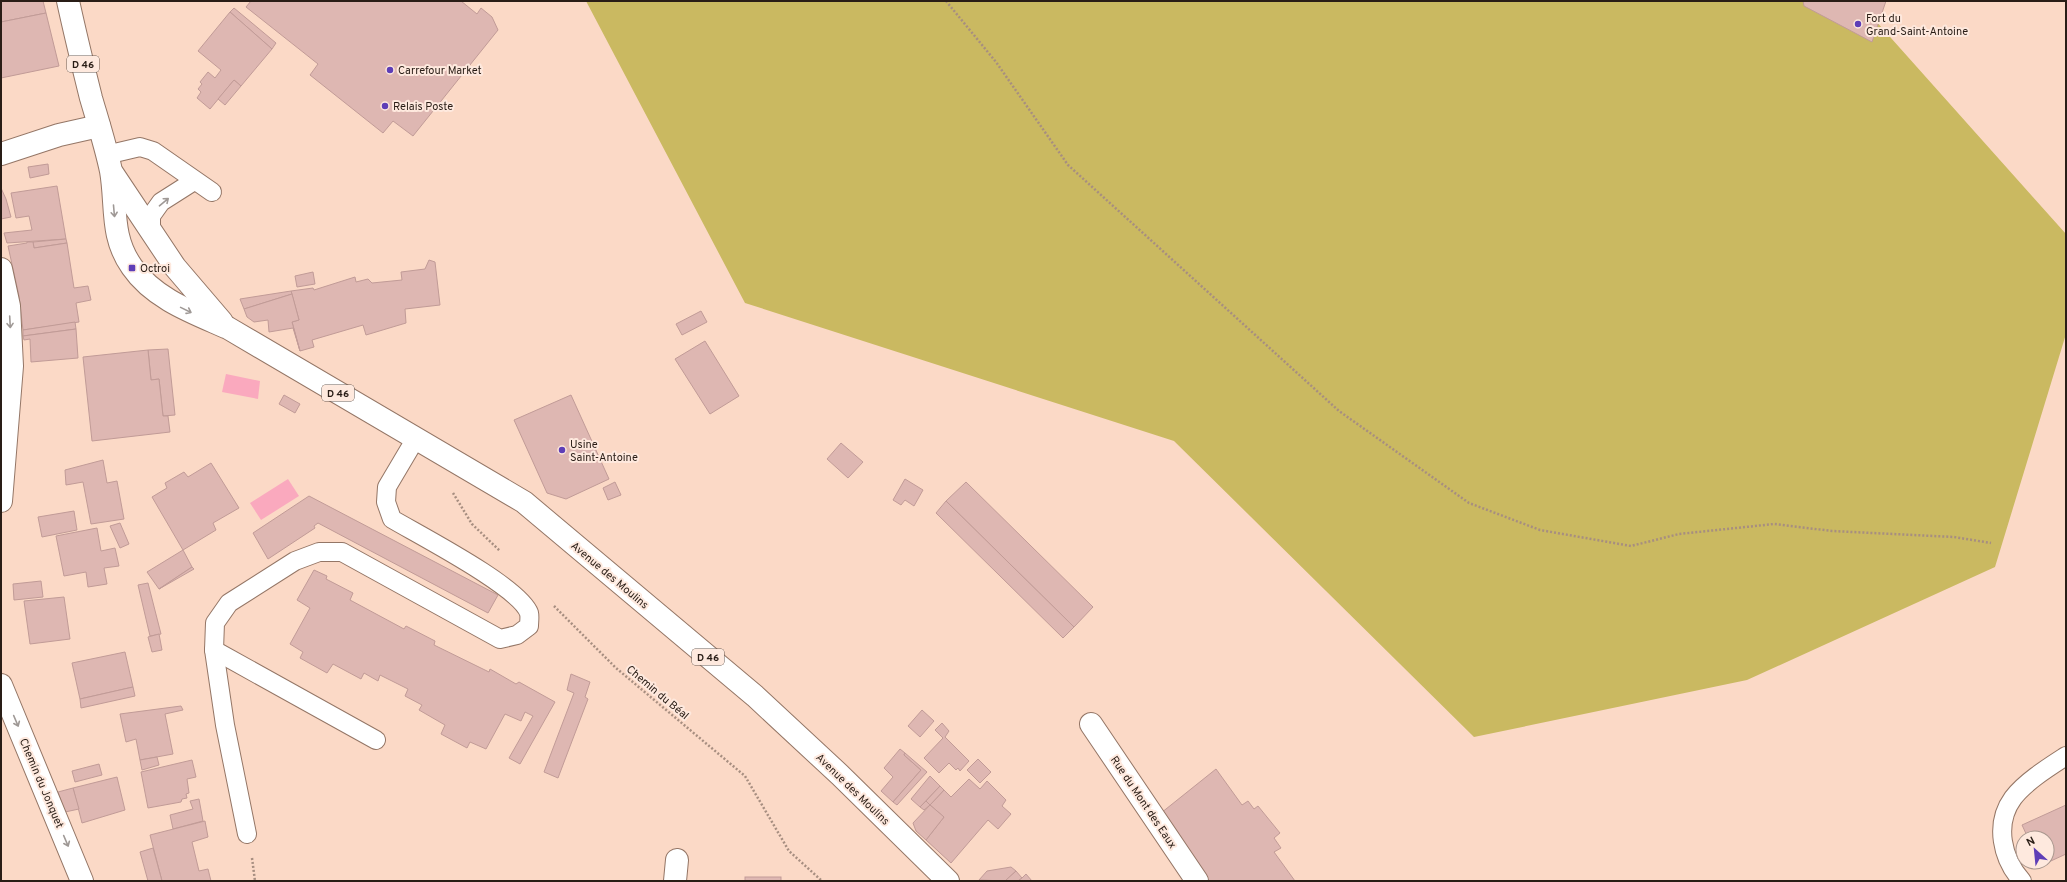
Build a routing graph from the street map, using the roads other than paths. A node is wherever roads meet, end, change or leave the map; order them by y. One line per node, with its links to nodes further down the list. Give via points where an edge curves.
1 (68, 1): 2 (main road, Avenue des Moulins / D 46)
2 (99, 126): 3 (main road, via 59,135); 4 (main road, Avenue des Moulins / D 46)
3 (1, 154)
4 (108, 163): 5 (lane, via 140,147 153,151); 7 (main road, Avenue des Moulins / D 46); 9 (main road, Avenue des Moulins / D 46, one-way to 9, via 115,228 132,268 158,293 184,309)
5 (194, 181): 6 (lane); 7 (lane, one-way to 5, via 151,216 161,202)
6 (212, 192)
7 (150, 233): 9 (main road, Avenue des Moulins / D 46, via 189,286)
8 (1, 269): 11 (main road, one-way to 11, via 9,306 12,366)
9 (228, 328): 10 (main road, Avenue des Moulins / D 46)
10 (416, 438): 12 (lane, via 387,487 386,502 392,519 496,580 517,596 529,614 529,626 517,635 500,639 342,552 319,552 295,561 229,603 215,623); 19 (main road, Avenue des Moulins / D 46, via 524,502 755,696)
11 (1, 501)
12 (214, 650): 15 (lane); 17 (lane, via 225,725)
13 (1, 685): 18 (main road, Chemin du Jonquet, one-way to 18)
14 (1091, 724): 20 (main road, Rue du Mont des Eaux)
15 (376, 740)
16 (2066, 756): 21 (lane, via 2014,797 2007,807 2002,841 2005,854)
17 (247, 834)
18 (82, 881)
19 (948, 881)
20 (1197, 881)
21 (2022, 881)

